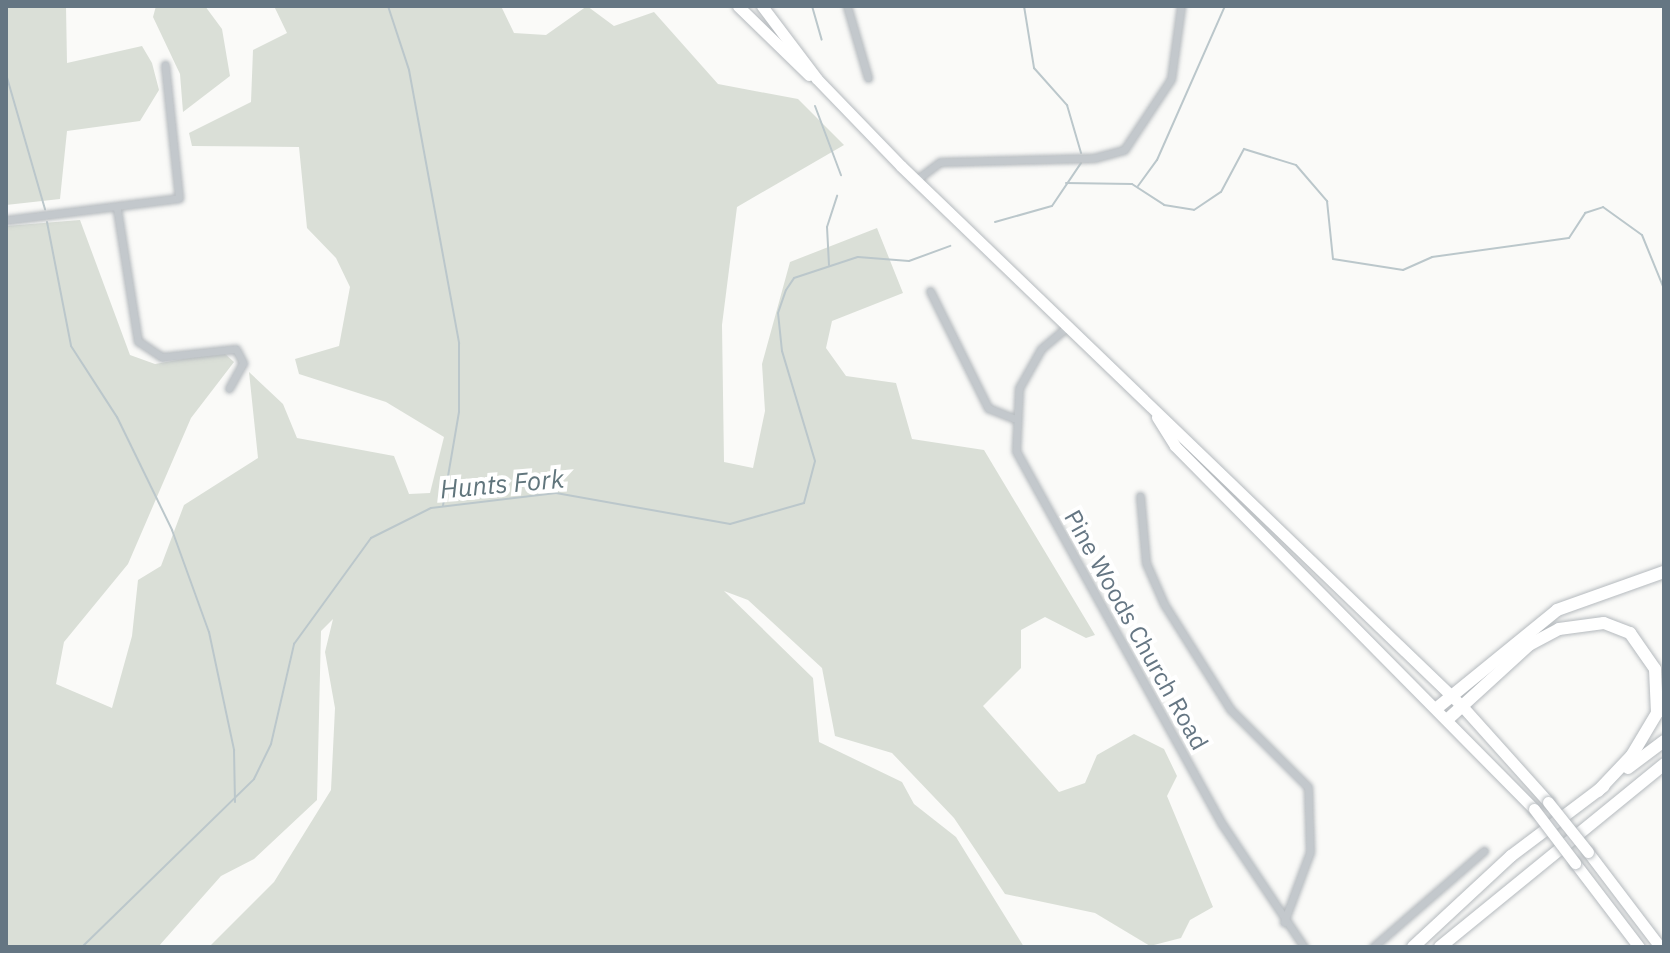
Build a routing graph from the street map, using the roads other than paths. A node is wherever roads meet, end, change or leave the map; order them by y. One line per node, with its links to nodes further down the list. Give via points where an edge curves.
1 (738, 6): 7 (main road)
2 (762, 6): 7 (main road)
3 (847, 6): 6 (street)
4 (1181, 6): 8 (street, via 1171,79 1124,150 1094,158 940,162)
5 (165, 65): 9 (street, via 179,198)
6 (868, 78)
7 (817, 79): 8 (main road)
8 (916, 180): 12 (main road)
9 (117, 209): 10 (street); 13 (street, via 138,341 162,357 236,349 243,363)
10 (6, 220)
11 (930, 291): 15 (street, via 988,408)
12 (1067, 327): 14 (main road); 15 (street, via 1027,368)
13 (229, 388)
14 (1154, 414): 18 (main road, via 1195,444); 20 (main road, via 1175,446)
15 (1013, 418): 28 (street, Pine Woods Church Road, via 1031,486)
16 (1140, 496): 28 (street, via 1146,563 1164,604 1230,709 1308,787 1310,852)
17 (1664, 572): 18 (highway, via 1557,610)
18 (1451, 696): 19 (main road); 20 (highway)
19 (1462, 706): 21 (highway); 26 (highway, via 1529,645 1559,629 1604,623 1630,633 1655,669 1657,713 1632,755); 34 (main road, bridge, via 1548,802)
20 (1437, 708): 21 (main road)
21 (1448, 719): 33 (main road, bridge, via 1534,809)
22 (1664, 741): 26 (highway)
23 (1664, 764): 25 (highway)
24 (1664, 771): 25 (highway)
25 (1633, 788): 32 (highway)
26 (1598, 791): 31 (highway, via 1511,856)
27 (1484, 851): 30 (street)
28 (1284, 922): 29 (street, Pine Woods Church Road)
29 (1304, 947)
30 (1373, 947)
31 (1413, 947)
32 (1440, 947)
33 (1639, 947)
34 (1660, 947)

